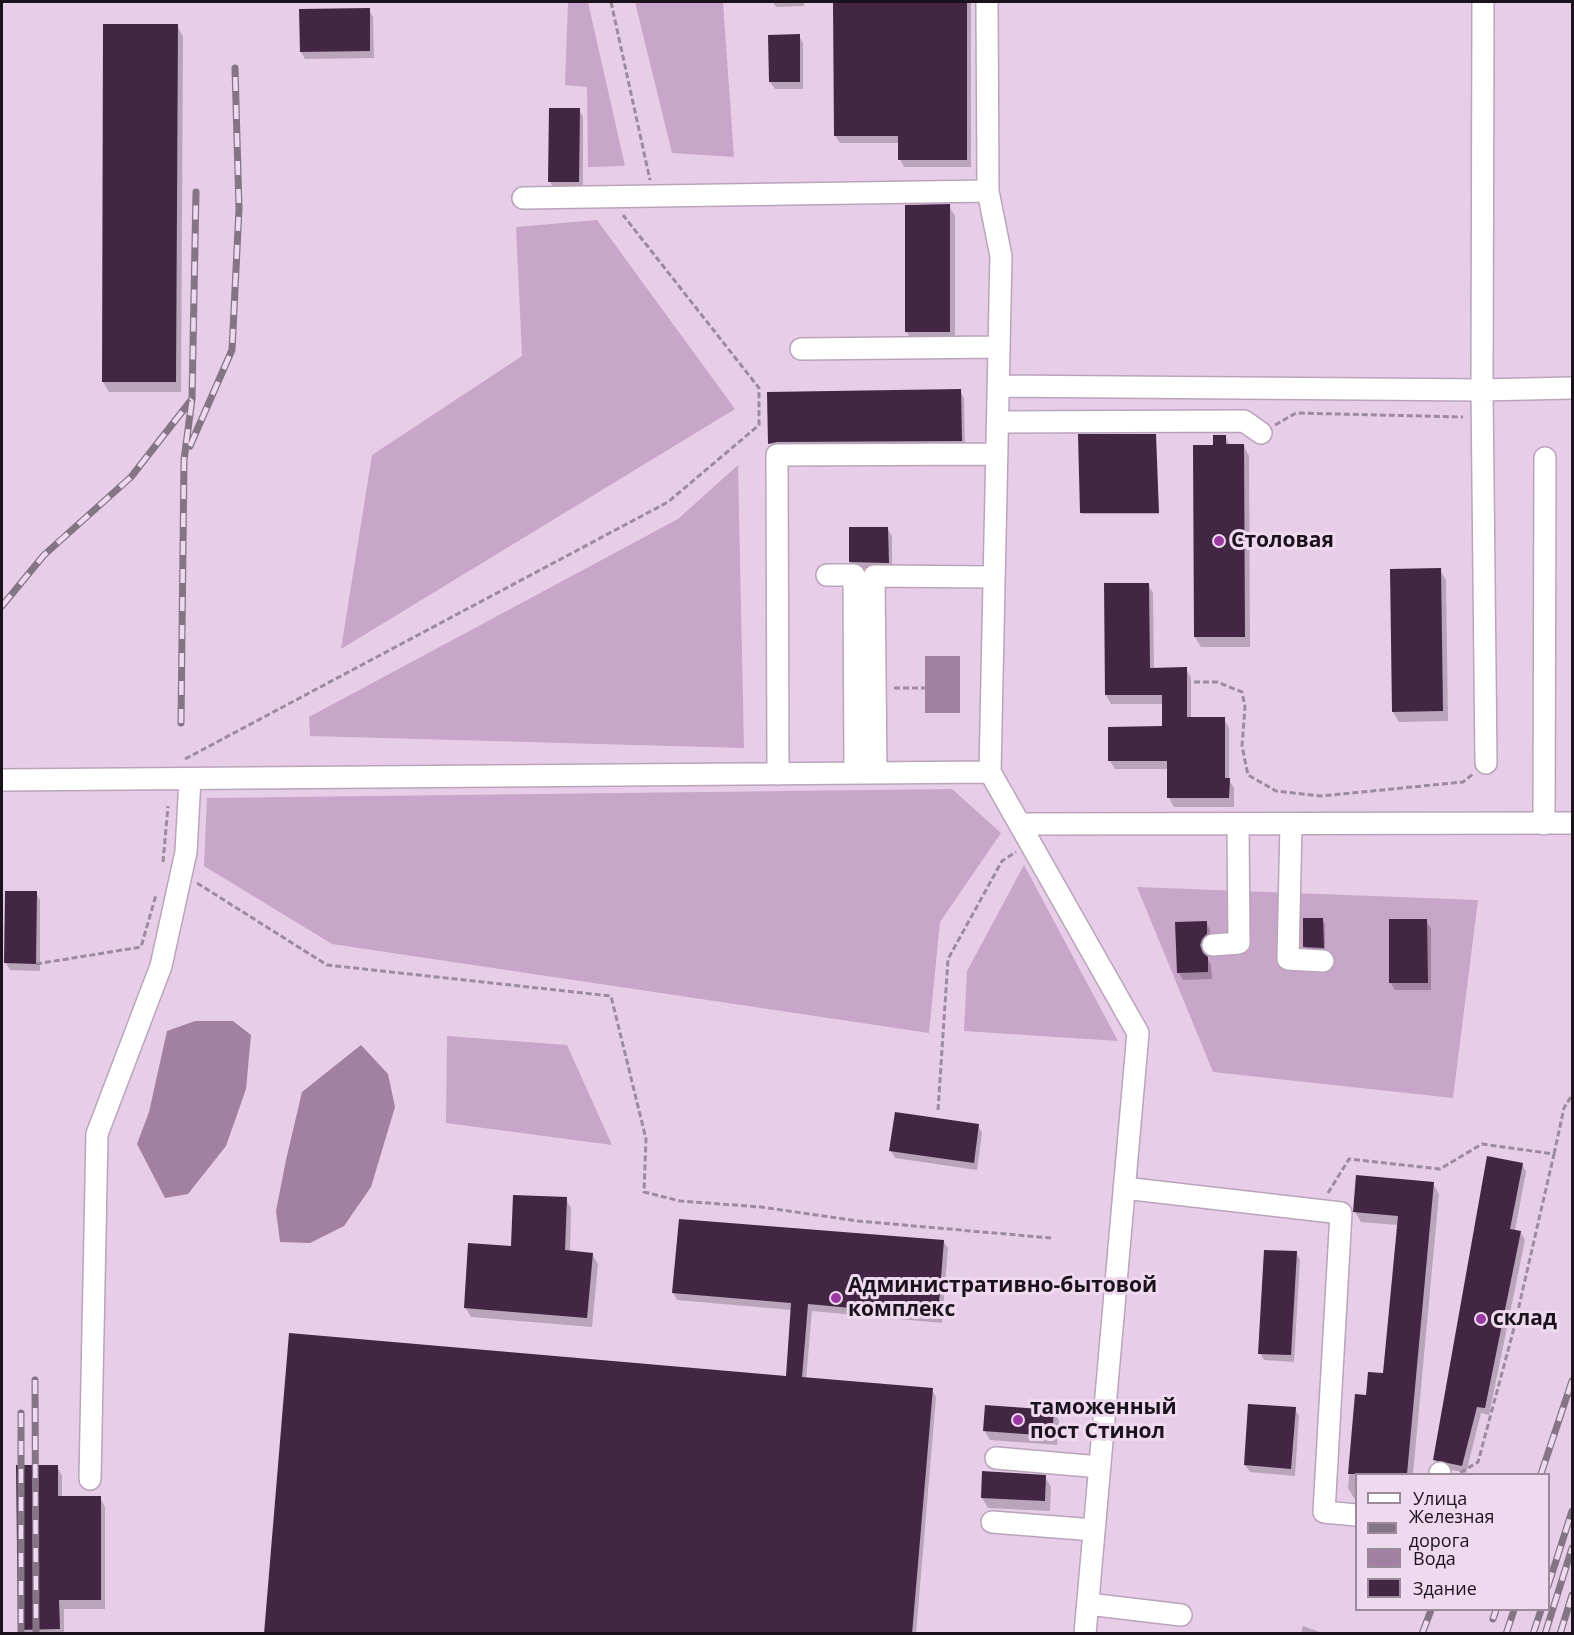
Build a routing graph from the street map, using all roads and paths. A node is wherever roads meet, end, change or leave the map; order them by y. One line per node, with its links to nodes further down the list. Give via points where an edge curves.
1 (610, 2): 5 (path)
2 (987, 2): 4 (street)
3 (1483, 2): 12 (street)
4 (988, 191): 5 (street); 8 (street, via 1001,256)
5 (654, 196): 6 (street)
6 (609, 197): 7 (street); 24 (path, via 759,388 759,425 668,502)
7 (523, 198)
8 (999, 347): 9 (street); 10 (street)
9 (801, 349)
10 (998, 386): 12 (street); 14 (street)
11 (1572, 388): 12 (street)
12 (1482, 390): 23 (street)
13 (1465, 417): 15 (path, via 1296,413)
14 (998, 422): 15 (street, via 1244,421); 16 (street)
15 (1260, 433)
16 (997, 454): 19 (street); 27 (street, via 777,455)
17 (1545, 458): 32 (street)
18 (827, 575): 26 (street, via 854,575)
19 (994, 577): 21 (street, via 874,576); 25 (street)
20 (1194, 682): 23 (path, via 1217,682 1242,692 1242,746 1248,775 1276,791 1321,796 1463,782)
21 (875, 688): 22 (path); 26 (street)
22 (925, 688)
23 (1486, 763)
24 (185, 770): 27 (street); 28 (street); 37 (street, via 186,852)
25 (990, 772): 26 (street); 31 (street)
26 (865, 773): 27 (street)
27 (778, 774)
28 (2, 780)
29 (169, 804): 36 (path)
30 (1572, 823): 32 (street)
31 (1020, 824): 33 (street); 35 (street)
32 (1544, 824): 34 (street)
33 (1238, 825): 34 (street); 39 (street, via 1239,943)
34 (1291, 825): 40 (street, via 1288,959)
35 (1030, 844): 43 (path, via 1002,861 948,959); 45 (street, via 1138,1033)
36 (163, 863)
37 (182, 873): 47 (path, via 327,965 611,996 646,1139 644,1192 680,1200 858,1221); 51 (street, via 161,966 97,1134)
38 (159, 885): 41 (path, via 141,948)
39 (1213, 945)
40 (1323, 961)
41 (36, 964)
42 (1572, 1095): 44 (path, via 1564,1108)
43 (938, 1110)
44 (1554, 1154): 46 (path, via 1482,1144 1440,1169 1349,1159); 50 (path, via 1478,1462)
45 (1124, 1188): 46 (street); 49 (street)
46 (1318, 1210): 52 (street, via 1341,1213 1324,1512)
47 (1051, 1238)
48 (996, 1458): 49 (street)
49 (1100, 1467): 54 (street)
50 (1449, 1473)
51 (90, 1479)
52 (1355, 1515)
53 (992, 1522): 54 (street)
54 (1094, 1530): 55 (street)
55 (1088, 1604): 56 (street); 57 (street)
56 (1181, 1615)
57 (1085, 1634)

